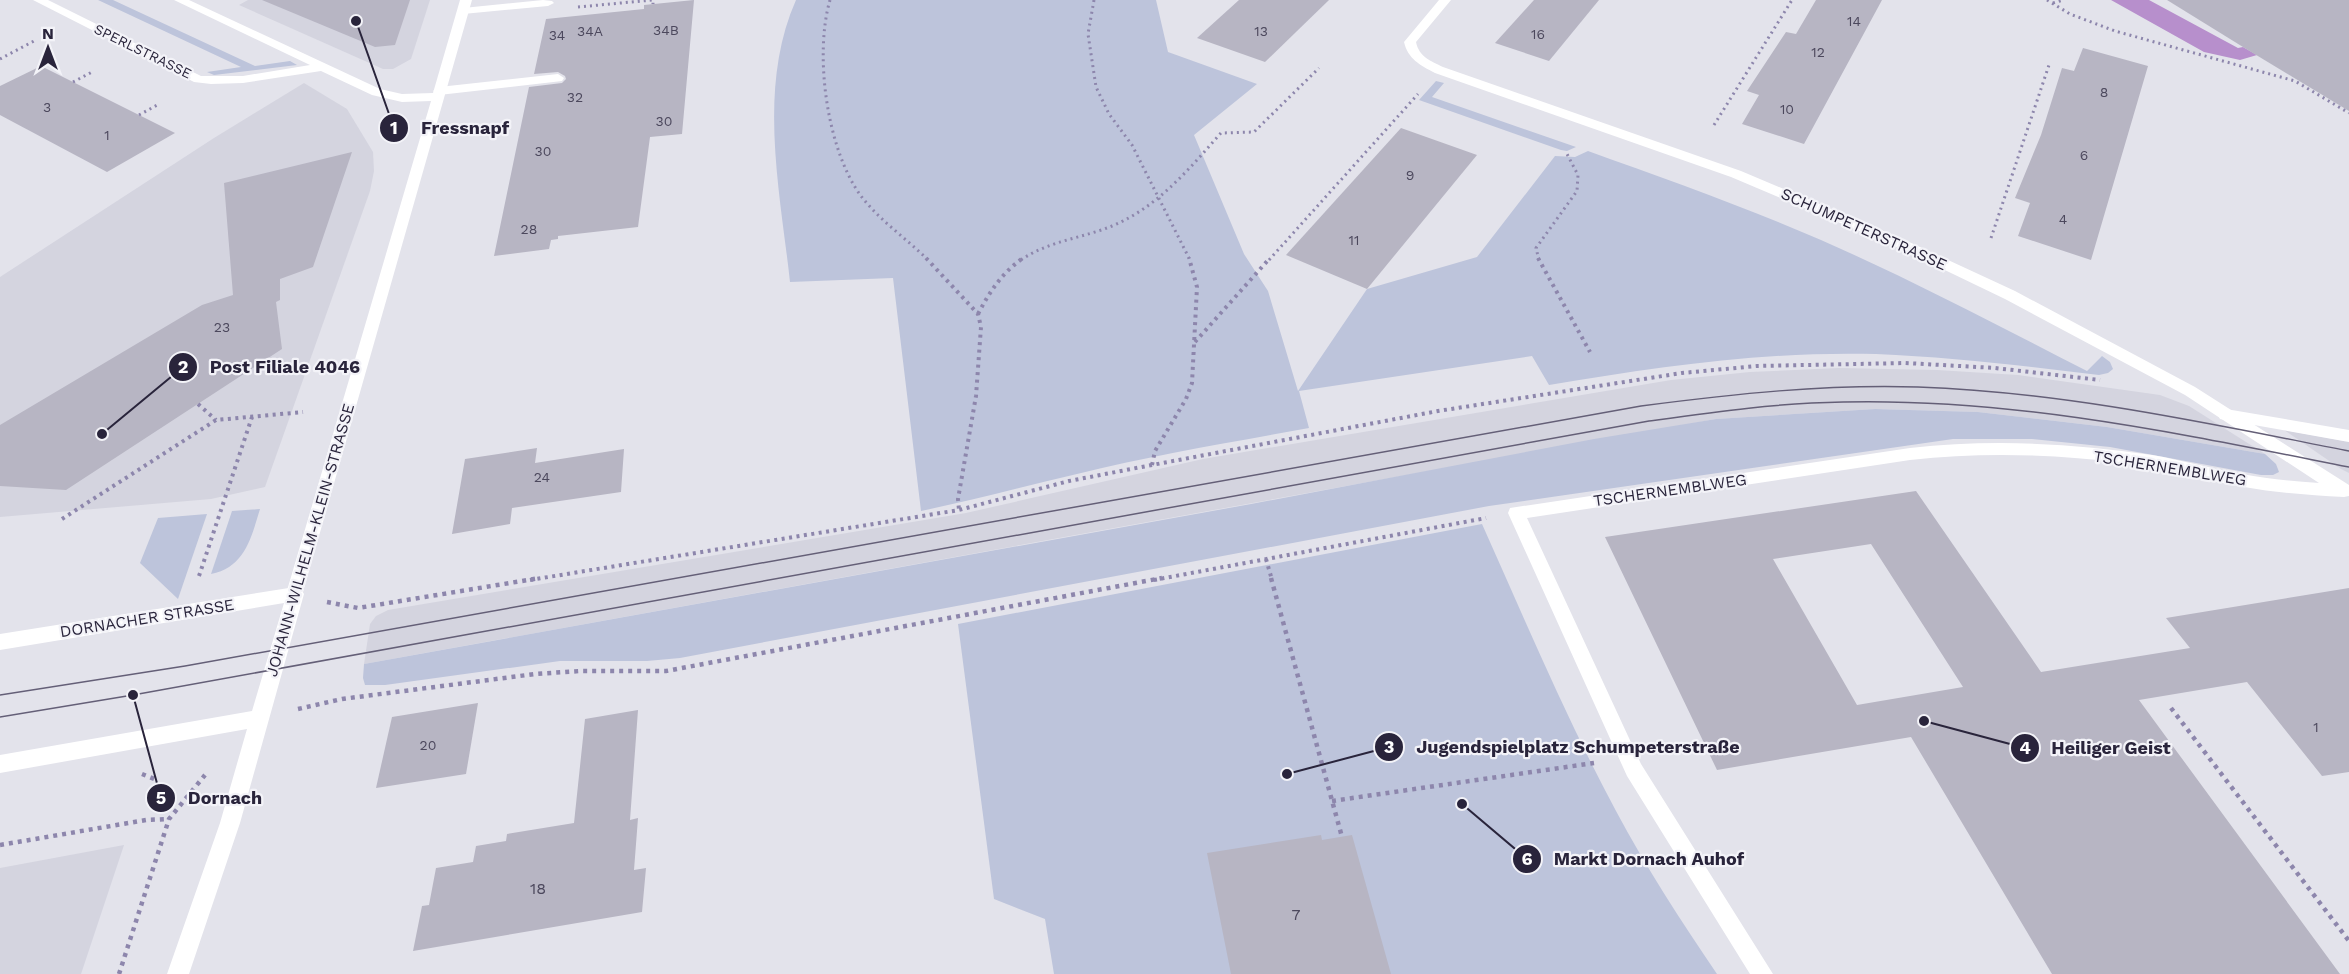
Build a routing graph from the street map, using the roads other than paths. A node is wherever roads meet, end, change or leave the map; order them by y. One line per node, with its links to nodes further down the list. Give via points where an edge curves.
1 (39, 0): 6 (street, SPERLSTRASSE, via 205,80)
2 (180, 0): 6 (street)
3 (1445, 0): 9 (street, SCHUMPETERSTRASSE, via 1410,42 1411,52 1420,61 1736,174 1882,235 2019,300)
4 (548, 3): 5 (street)
5 (464, 5): 8 (street, JOHANN-WILHELM-KLEIN-STRASSE)
6 (323, 67): 8 (street, via 388,96 416,99)
7 (558, 78): 8 (street)
8 (438, 94): 12 (street, JOHANN-WILHELM-KLEIN-STRASSE)
9 (2226, 415): 10 (street); 11 (street, SCHUMPETERSTRASSE)
10 (2349, 436)
11 (2347, 491): 17 (street, TSCHERNEMBLWEG, via 2271,485 2113,456 1970,448 1516,513 1634,770)
12 (295, 594): 13 (street, DORNACHER STRASSE); 14 (street, JOHANN-WILHELM-KLEIN-STRASSE)
13 (0, 642)
14 (260, 718): 15 (street); 16 (street, JOHANN-WILHELM-KLEIN-STRASSE, via 230,823)
15 (0, 764)
16 (178, 974)
17 (1762, 974)

